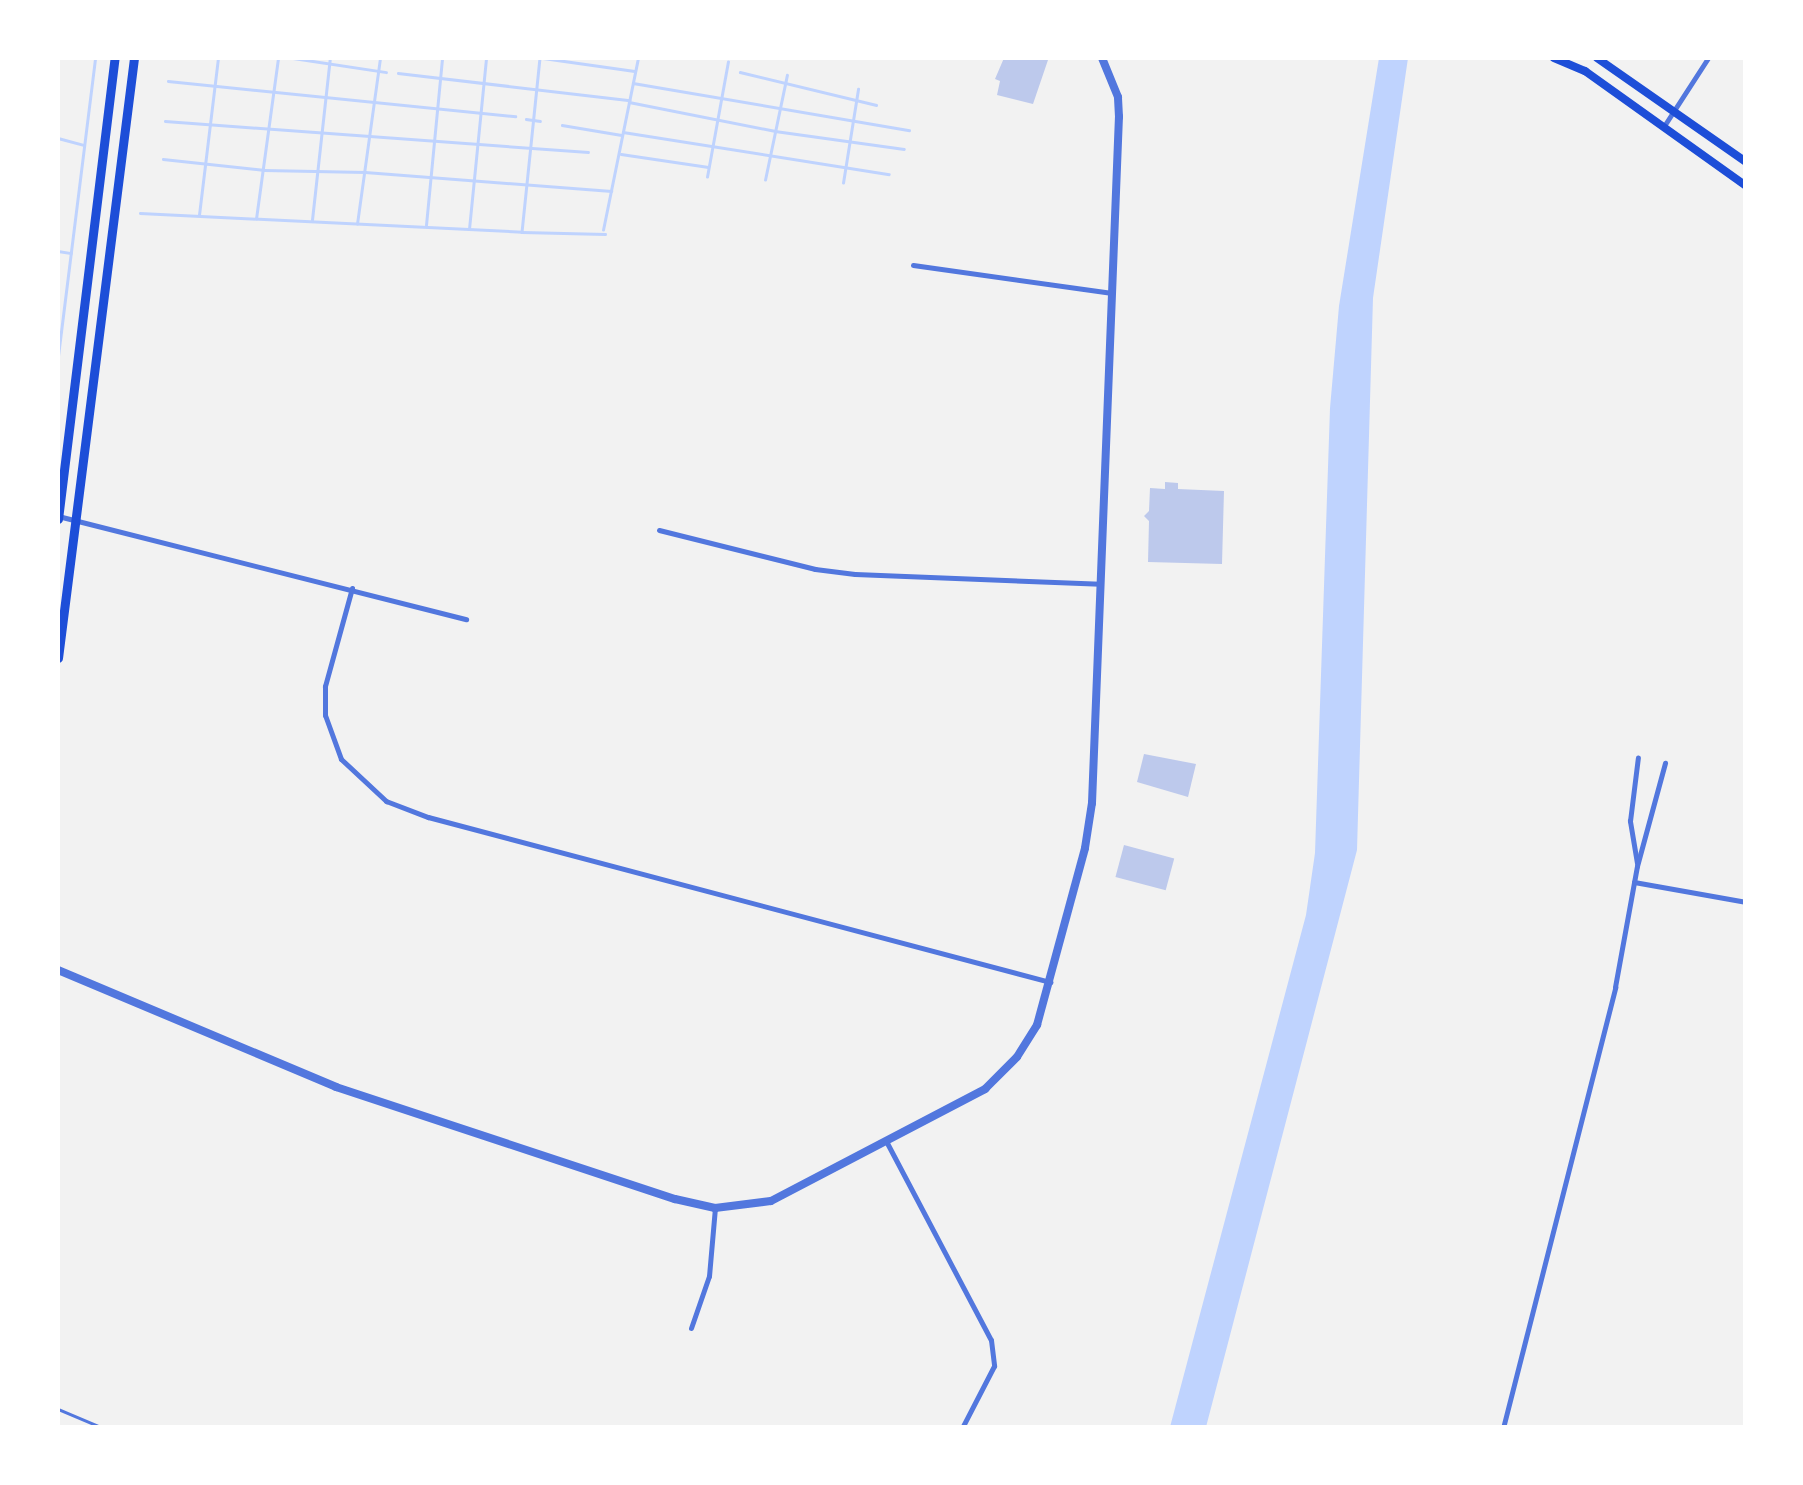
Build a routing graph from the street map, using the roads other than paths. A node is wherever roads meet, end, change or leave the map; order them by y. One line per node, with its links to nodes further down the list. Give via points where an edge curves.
1 (115, 58): 13 (main road)
2 (134, 58): 14 (main road)
3 (1102, 58): 12 (street, via 1119,118)
4 (1554, 58): 8 (main road)
5 (1598, 58): 7 (main road)
6 (1708, 58): 7 (street)
7 (1674, 110): 8 (street); 9 (main road)
8 (1664, 126): 10 (main road)
9 (1746, 162)
10 (1746, 186)
11 (913, 265): 12 (street)
12 (1112, 293): 16 (street)
13 (58, 518): 14 (street)
14 (75, 521): 17 (street); 19 (main road)
15 (659, 530): 16 (street, via 855,574)
16 (1103, 584): 26 (street, via 1092,804)
17 (352, 588): 18 (street); 26 (street, via 325,686 324,715 341,760 386,801)
18 (466, 619)
19 (58, 658)
20 (1638, 757): 22 (street, via 1630,821)
21 (1665, 763): 22 (street)
22 (1637, 866): 23 (street)
23 (1634, 882): 24 (street); 33 (street, via 1615,987)
24 (1746, 902)
25 (58, 970): 28 (street, via 336,1087)
26 (1050, 982): 27 (street, via 1037,1025 1005,1072 984,1090)
27 (886, 1141): 28 (street, via 771,1202); 32 (street, via 992,1340 994,1366)
28 (715, 1208): 29 (street, via 710,1276)
29 (691, 1328)
30 (58, 1409): 31 (lane)
31 (103, 1428)
32 (962, 1428)
33 (1503, 1428)

